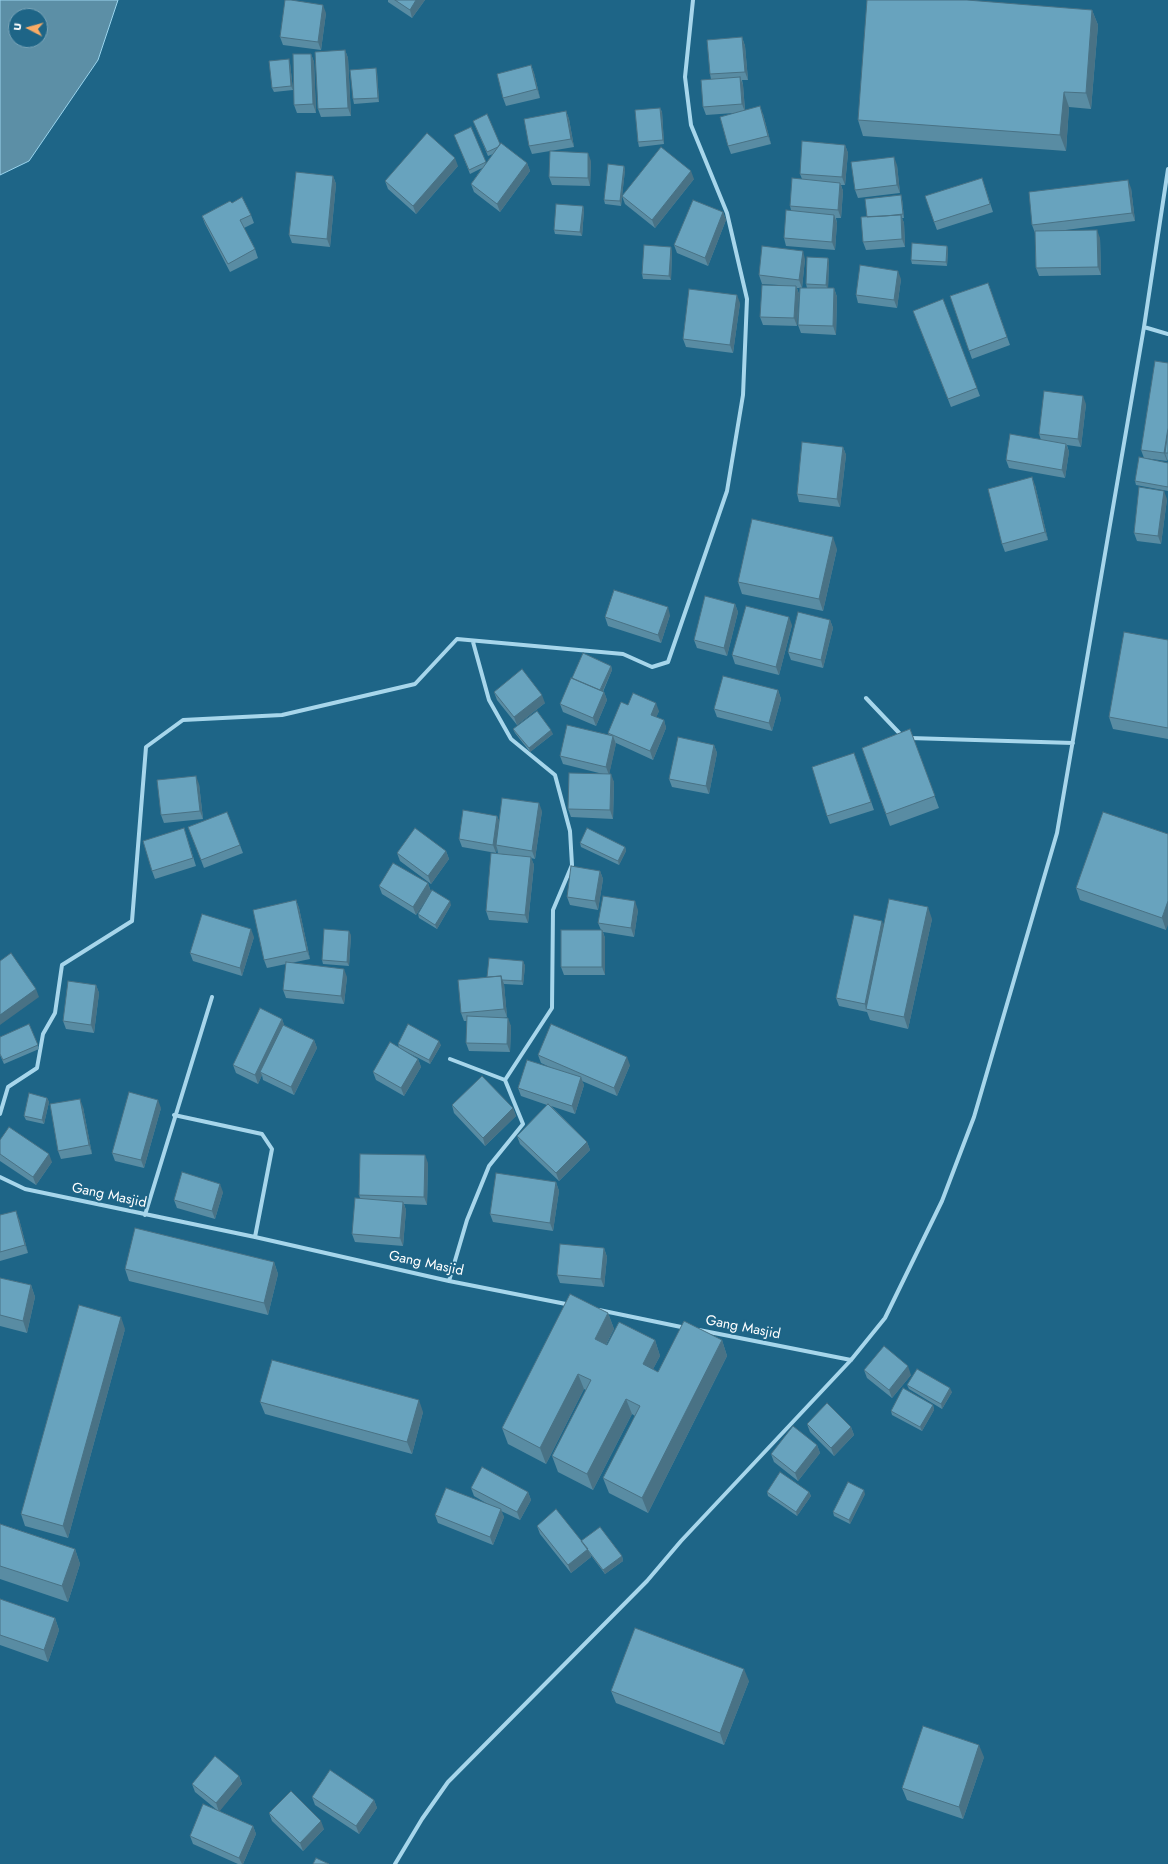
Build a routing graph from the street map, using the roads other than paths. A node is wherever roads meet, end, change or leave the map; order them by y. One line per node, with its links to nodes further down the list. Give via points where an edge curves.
1 (693, 0): 5 (street, via 685,77 691,125 727,213 747,299 743,395 727,491 668,662 652,667 623,654)
2 (1168, 169): 3 (street)
3 (1144, 327): 4 (street); 7 (street)
4 (1168, 334)
5 (473, 642): 10 (street, via 489,700 510,739 555,775 570,831 572,865 552,910 552,1008); 11 (street, via 457,639 416,684 282,716 183,720 146,747 132,921 62,965 55,1013 43,1034 37,1068 8,1087)
6 (866, 698): 7 (street, via 904,738)
7 (1073, 743): 21 (street, via 1057,833 974,1117 942,1201 913,1263 885,1318)
8 (212, 997): 12 (street)
9 (450, 1059): 10 (street)
10 (505, 1080): 16 (street, via 523,1124 489,1166 468,1220)
11 (0, 1114)
12 (174, 1115): 14 (street); 15 (street, via 262,1134 269,1144 272,1149)
13 (0, 1177): 14 (street, Gang Masjid, via 25,1189)
14 (145, 1214): 15 (street, Gang Masjid)
15 (256, 1237): 16 (street, Gang Masjid)
16 (449, 1281): 17 (street, Gang Masjid)
17 (573, 1305)
18 (596, 1310): 19 (street, Gang Masjid)
19 (688, 1328)
20 (696, 1330): 21 (street, Gang Masjid)
21 (851, 1360): 22 (street, via 647,1581 448,1782)
22 (395, 1864)

